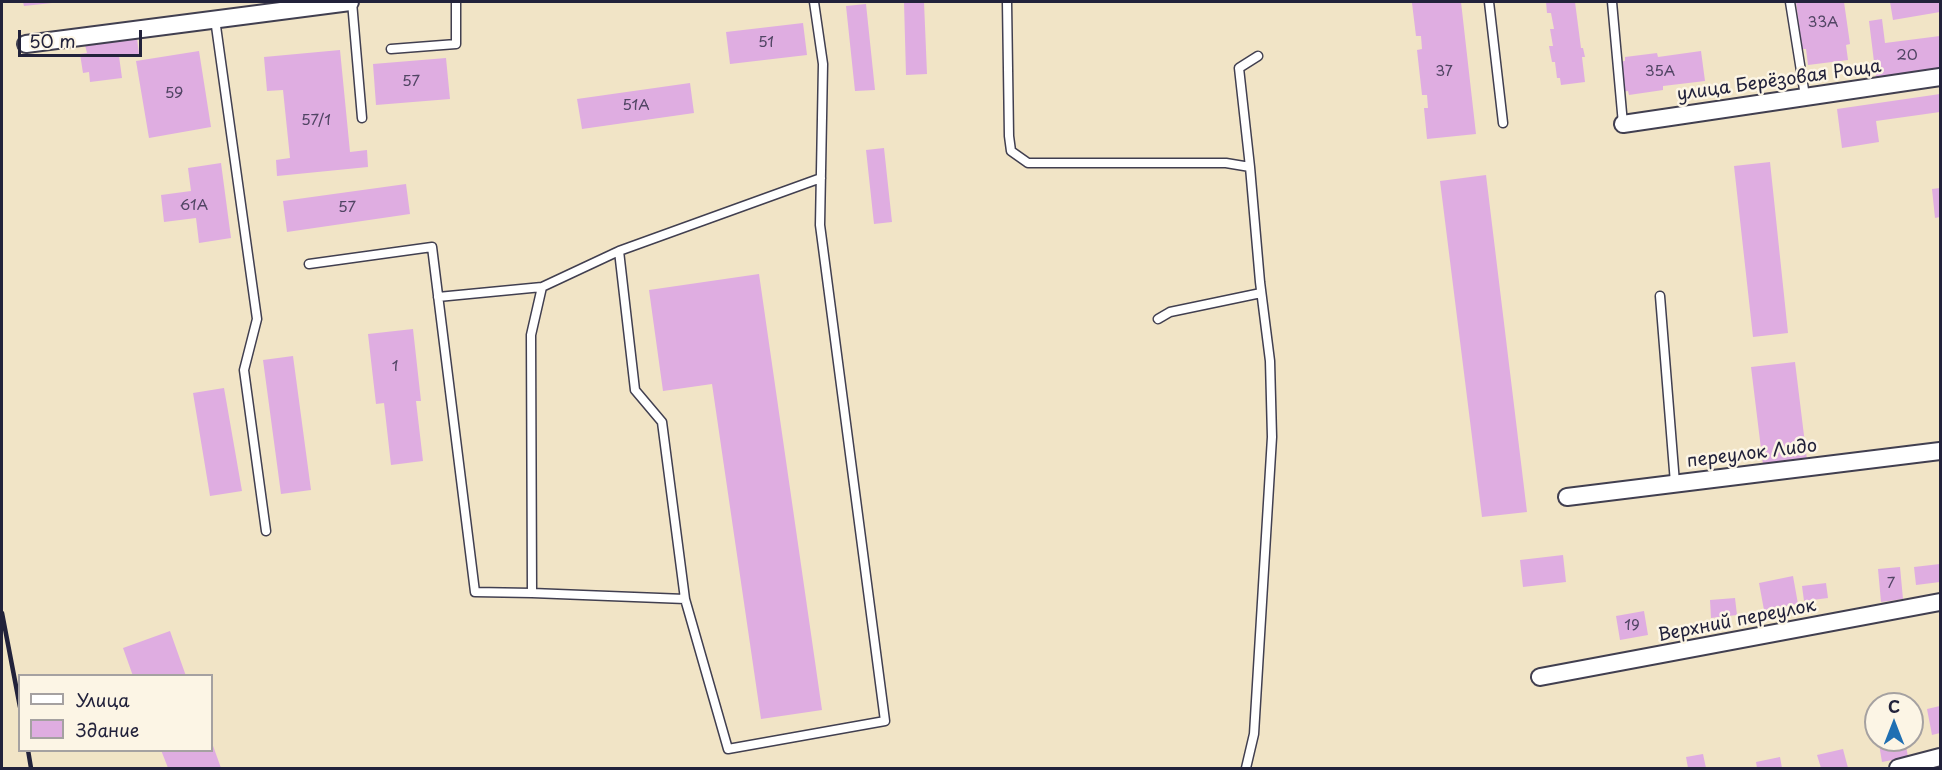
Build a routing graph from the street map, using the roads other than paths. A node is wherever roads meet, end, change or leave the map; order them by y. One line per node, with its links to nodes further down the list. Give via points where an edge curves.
1 (351, 2): 8 (street); 14 (lane)
2 (456, 2): 10 (lane, via 456,44)
3 (814, 2): 18 (lane, via 823,64)
4 (1007, 2): 17 (lane, via 1009,136 1011,151 1028,163 1226,163)
5 (1489, 2): 15 (lane)
6 (1612, 2): 16 (lane)
7 (1790, 2): 13 (lane)
8 (215, 19): 9 (street); 29 (lane, via 257,319 244,370)
9 (26, 44)
10 (391, 49)
11 (1258, 56): 17 (lane, via 1239,68)
12 (1941, 77): 13 (street, улица Берёзовая Роща)
13 (1804, 96): 16 (street, улица Берёзовая Роща)
14 (362, 118)
15 (1503, 123)
16 (1623, 124)
17 (1250, 167): 22 (lane)
18 (821, 178): 19 (lane); 31 (lane, via 820,225 885,721 728,749)
19 (619, 251): 21 (lane); 31 (lane, via 635,390 662,422)
20 (309, 264): 24 (lane, via 432,247)
21 (542, 287): 24 (lane); 30 (lane, via 531,335)
22 (1261, 293): 25 (lane, via 1170,312); 35 (lane, via 1270,361 1272,437 1254,734)
23 (1660, 296): 27 (lane)
24 (438, 297): 30 (lane, via 475,592)
25 (1158, 319)
26 (1941, 451): 27 (street, переулок Лидо)
27 (1675, 483): 28 (street, переулок Лидо)
28 (1567, 497)
29 (266, 531)
30 (532, 593): 31 (lane)
31 (685, 599)
32 (1941, 602): 33 (street, Верхний переулок)
33 (1540, 678)
34 (1941, 758): 36 (street)
35 (1246, 768)
36 (1898, 768)

